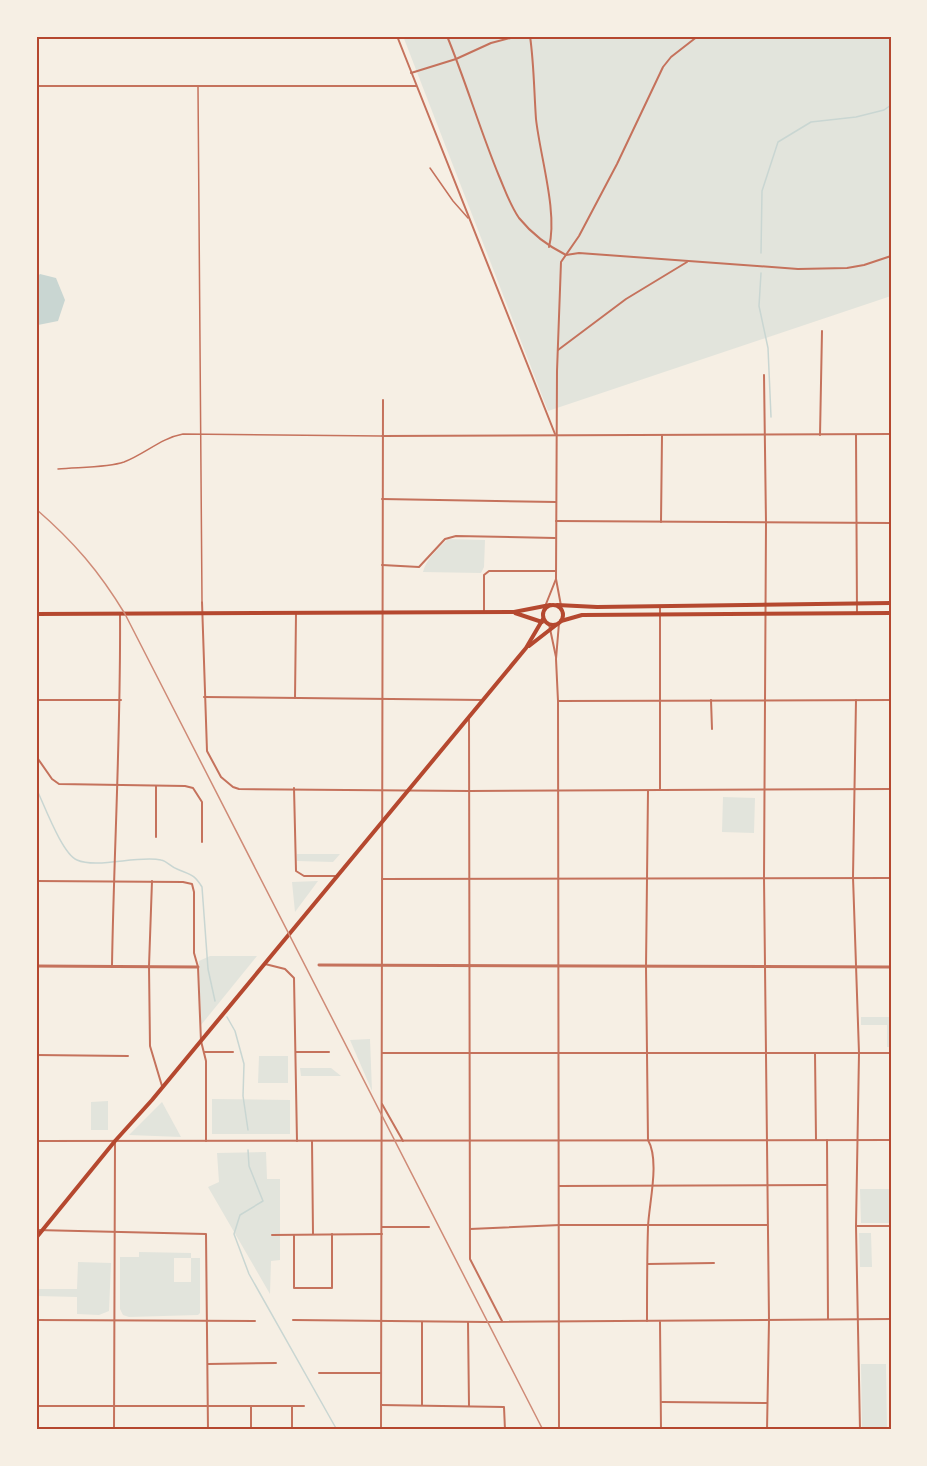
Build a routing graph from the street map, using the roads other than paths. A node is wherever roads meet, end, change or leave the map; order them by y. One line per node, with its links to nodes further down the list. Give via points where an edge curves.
1 (397, 36): 7 (street)
2 (447, 36): 6 (street)
3 (518, 36): 6 (street)
4 (530, 36): 13 (street, via 536,119 552,227)
5 (698, 36): 14 (street, via 663,67 617,164)
6 (456, 58): 7 (street); 13 (street, via 513,207)
7 (411, 73): 10 (street)
8 (36, 86): 9 (street)
9 (198, 86): 10 (street); 21 (lane)
10 (416, 86): 12 (street)
11 (430, 168): 12 (lane)
12 (469, 220): 26 (street)
13 (549, 247): 14 (street)
14 (566, 255): 16 (street); 18 (street, via 561,262)
15 (891, 256): 16 (street, via 864,265 828,269)
16 (687, 262): 18 (street, via 626,299)
17 (822, 332): 23 (street)
18 (558, 350): 26 (street)
19 (764, 375): 28 (street)
20 (383, 400): 25 (street)
21 (201, 434): 25 (lane); 29 (lane, via 171,436 117,464); 41 (lane)
22 (891, 434): 24 (street)
23 (820, 435): 24 (street); 28 (street)
24 (856, 435): 35 (street)
25 (382, 436): 26 (street); 30 (street)
26 (556, 436): 27 (street); 31 (street)
27 (662, 436): 28 (street); 33 (street)
28 (764, 436): 34 (street)
29 (58, 469)
30 (382, 500): 31 (street); 38 (street)
31 (556, 502): 32 (street)
32 (556, 521): 33 (street); 37 (street)
33 (661, 522): 34 (street)
34 (766, 523): 35 (street); 44 (street)
35 (857, 523): 36 (street); 42 (street)
36 (891, 523)
37 (556, 538): 38 (street, via 456,536 445,539 419,567); 39 (street)
38 (382, 565): 56 (street)
39 (556, 571): 40 (street); 48 (street, via 489,571 484,575)
40 (556, 579): 46 (street); 47 (street)
41 (202, 602): 54 (street)
42 (856, 603): 43 (main road); 44 (main road); 50 (street)
43 (891, 603)
44 (766, 604): 45 (main road); 58 (street)
45 (660, 606): 47 (main road); 57 (street)
46 (546, 607): 47 (main road); 49 (main road); 59 (main road)
47 (560, 607): 60 (main road)
48 (484, 612): 49 (main road); 56 (main road)
49 (514, 612): 59 (main road)
50 (856, 612): 51 (main road); 58 (main road)
51 (891, 613)
52 (36, 614): 53 (main road)
53 (120, 614): 54 (main road); 66 (street)
54 (202, 614): 55 (main road); 63 (street)
55 (297, 614): 56 (main road); 64 (street)
56 (382, 614): 67 (street)
57 (661, 614): 58 (main road); 60 (main road, via 582,615); 74 (street)
58 (765, 614): 70 (street)
59 (546, 623): 60 (main road); 61 (main road); 61 (main road); 62 (street)
60 (559, 623): 62 (street)
61 (526, 648): 68 (main road)
62 (556, 659): 73 (street)
63 (204, 697): 64 (street); 80 (street, via 207,751 221,777 239,789)
64 (295, 699): 67 (street)
65 (36, 700): 66 (street)
66 (121, 700): 78 (street)
67 (382, 700): 68 (street); 83 (street)
68 (484, 700): 75 (main road)
69 (711, 700): 70 (street); 74 (street); 76 (street)
70 (764, 700): 71 (street); 88 (street)
71 (856, 700): 72 (street); 81 (street)
72 (891, 700)
73 (558, 701): 74 (street); 85 (street)
74 (660, 701): 87 (street)
75 (469, 717): 84 (main road); 89 (street)
76 (712, 729)
77 (36, 756): 78 (street, via 58,784)
78 (117, 784): 79 (street); 101 (street)
79 (156, 785): 91 (street); 92 (street, via 185,786 197,792 202,802)
80 (294, 788): 83 (street); 93 (street, via 296,871 304,876)
81 (855, 789): 82 (street); 88 (street); 94 (street)
82 (891, 789)
83 (382, 790): 84 (street); 90 (street)
84 (409, 790): 89 (street); 90 (main road)
85 (558, 790): 86 (street); 89 (street); 100 (street)
86 (648, 790): 87 (street); 95 (street)
87 (660, 790): 88 (street)
88 (764, 790): 96 (street)
89 (469, 791): 99 (street)
90 (381, 822): 93 (main road); 98 (street)
91 (156, 837)
92 (202, 842)
93 (337, 876): 104 (main road)
94 (853, 877): 96 (street); 97 (street); 115 (street)
95 (646, 878): 96 (street); 100 (street); 113 (street)
96 (764, 878): 114 (street)
97 (891, 878)
98 (382, 879): 99 (street); 109 (street)
99 (468, 879): 100 (street); 111 (street)
100 (559, 879): 112 (street)
101 (114, 880): 102 (street); 103 (street); 105 (street)
102 (36, 881)
103 (152, 881): 108 (street); 110 (street, via 192,884)
104 (265, 964): 117 (main road); 120 (street, via 285,969 294,978)
105 (112, 965): 107 (street); 108 (street)
106 (319, 965): 109 (street)
107 (36, 966)
108 (149, 966): 110 (street); 132 (street, via 150,1046)
109 (382, 966): 111 (street); 122 (street)
110 (198, 967): 117 (street)
111 (468, 967): 112 (street); 123 (street)
112 (559, 967): 113 (street); 128 (street)
113 (646, 967): 114 (street); 129 (street)
114 (765, 967): 115 (street); 124 (street)
115 (856, 967): 116 (street); 126 (street)
116 (891, 967)
117 (201, 1041): 118 (street); 132 (main road)
118 (204, 1052): 119 (street); 143 (street)
119 (233, 1052)
120 (296, 1052): 121 (street); 144 (street)
121 (329, 1052)
122 (382, 1053): 123 (street); 133 (street)
123 (469, 1053): 128 (street); 148 (street)
124 (765, 1053): 125 (street); 129 (street); 138 (street)
125 (815, 1053): 126 (street); 139 (street)
126 (859, 1053): 127 (street); 134 (street)
127 (891, 1053)
128 (559, 1054): 129 (street); 136 (street)
129 (647, 1054): 137 (street)
130 (36, 1055): 131 (street)
131 (128, 1056)
132 (162, 1087): 135 (main road)
133 (382, 1103): 146 (street); 147 (street)
134 (857, 1139): 140 (street); 141 (street); 156 (street)
135 (115, 1140): 142 (street); 143 (street); 162 (main road); 163 (street)
136 (559, 1140): 137 (street); 148 (street); 152 (street)
137 (648, 1140): 138 (street); 149 (street, via 652,1148)
138 (766, 1140): 139 (street); 150 (street)
139 (816, 1140): 140 (street)
140 (827, 1140): 151 (street)
141 (891, 1140)
142 (36, 1141)
143 (206, 1141): 144 (street)
144 (297, 1141): 145 (street)
145 (312, 1141): 146 (street); 165 (street)
146 (382, 1141): 147 (street); 158 (street)
147 (403, 1141): 148 (street)
148 (470, 1141): 160 (street)
149 (652, 1185): 150 (street); 152 (street); 154 (street)
150 (767, 1185): 151 (street); 155 (street)
151 (827, 1185): 172 (street)
152 (559, 1186): 153 (street)
153 (560, 1225): 154 (street); 160 (street); 187 (street)
154 (648, 1225): 155 (street); 171 (street)
155 (767, 1225): 178 (street)
156 (856, 1226): 157 (street); 173 (street)
157 (891, 1226)
158 (382, 1227): 159 (street); 167 (street)
159 (429, 1227)
160 (470, 1229): 182 (street, via 470,1259)
161 (36, 1230): 162 (street)
162 (43, 1230): 163 (street); 169 (main road)
163 (114, 1231): 176 (street); 179 (street, via 206,1234)
164 (272, 1234): 168 (street)
165 (313, 1234): 166 (street); 168 (street)
166 (332, 1234): 167 (street); 168 (street, via 332,1288 294,1288)
167 (382, 1234): 181 (street)
168 (294, 1235)
169 (36, 1238)
170 (714, 1263): 171 (street)
171 (648, 1264): 183 (street)
172 (828, 1319): 173 (street); 178 (street)
173 (859, 1319): 174 (street); 212 (street)
174 (891, 1319)
175 (36, 1320): 176 (street)
176 (114, 1320): 179 (street); 197 (street)
177 (293, 1320): 181 (street)
178 (769, 1320): 184 (street); 193 (street)
179 (207, 1321): 180 (street); 189 (street)
180 (255, 1321)
181 (381, 1321): 185 (street); 191 (street)
182 (502, 1321): 186 (street); 187 (street)
183 (647, 1321): 184 (street); 187 (street)
184 (660, 1321): 192 (street)
185 (422, 1322): 186 (street); 195 (street)
186 (468, 1322): 202 (street)
187 (559, 1322): 209 (street)
188 (276, 1363): 189 (street)
189 (208, 1364): 198 (street)
190 (319, 1373): 191 (street)
191 (381, 1373): 194 (street)
192 (662, 1402): 193 (street); 210 (street)
193 (767, 1403): 211 (street)
194 (381, 1405): 195 (street); 207 (street)
195 (422, 1405): 202 (street)
196 (36, 1406): 197 (street)
197 (114, 1406): 198 (street); 203 (street)
198 (208, 1406): 199 (street); 204 (street)
199 (251, 1406): 200 (street); 205 (street)
200 (292, 1406): 201 (street); 206 (street)
201 (304, 1406)
202 (469, 1407): 208 (street, via 505,1407)
203 (114, 1430)
204 (208, 1430)
205 (251, 1430)
206 (292, 1430)
207 (381, 1430)
208 (505, 1430)
209 (559, 1430)
210 (661, 1430)
211 (767, 1430)
212 (860, 1430)

